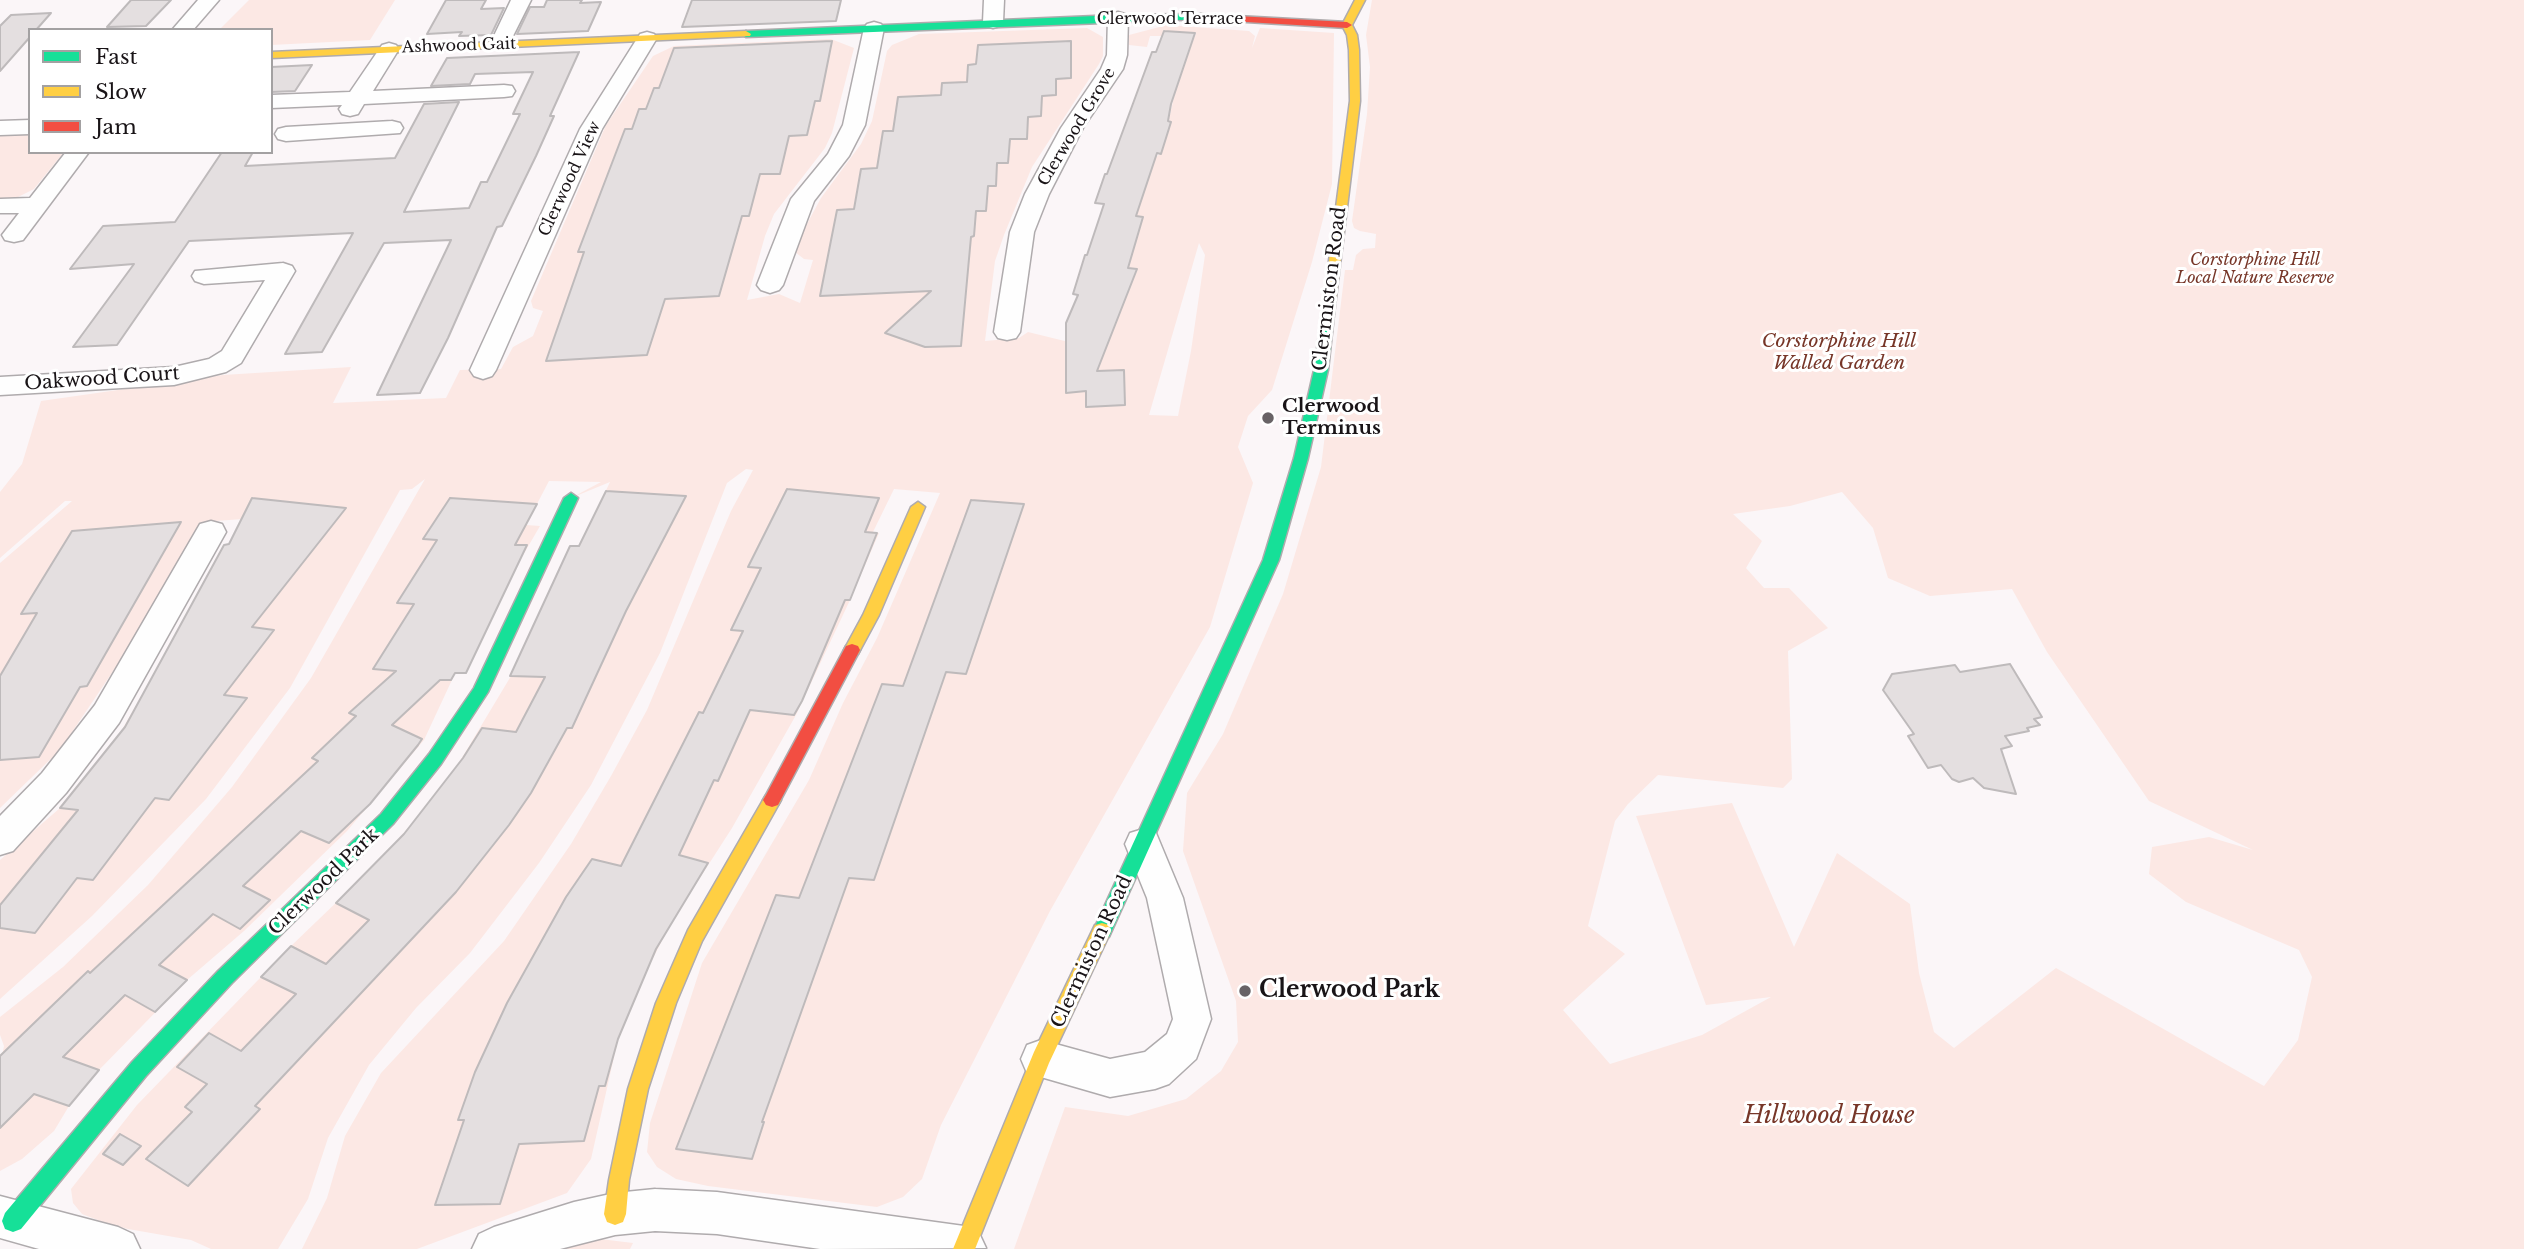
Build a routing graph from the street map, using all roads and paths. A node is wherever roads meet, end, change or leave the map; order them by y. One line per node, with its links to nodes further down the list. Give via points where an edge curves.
1 (209, 0): 8 (street)
2 (521, 0): 11 (street)
3 (994, 0): 6 (street)
4 (1360, 0): 7 (street)
5 (1118, 18): 6 (street, Clerwood Terrace); 7 (street, Clerwood Terrace, via 1178,16); 28 (street, Clerwood Grove, via 1112,69 1072,128 1022,232)
6 (993, 22): 9 (street, Clerwood Terrace)
7 (1347, 25): 35 (street, Clermiston Road, via 1354,50 1355,101 1321,370 1301,458 1252,607)
8 (184, 28)
9 (874, 28): 10 (street, Clerwood Terrace); 26 (street, via 854,125 838,156 803,200)
10 (647, 38): 11 (street, Ashwood Gait); 29 (street, Clerwood View, via 591,129 516,326)
11 (500, 44): 12 (street, Ashwood Gait)
12 (389, 49): 13 (street, Ashwood Gait); 15 (street)
13 (273, 55)
14 (504, 91): 15 (street)
15 (357, 98): 16 (street); 20 (street)
16 (273, 102)
17 (28, 127): 18 (street)
18 (0, 128)
19 (392, 128): 20 (street)
20 (336, 131): 21 (street)
21 (286, 134)
22 (76, 154): 23 (street)
23 (37, 205): 24 (street); 25 (street)
24 (0, 206)
25 (14, 235)
26 (781, 274)
27 (204, 276): 30 (street, Oakwood Court, via 283,271 232,357 217,366 174,376)
28 (1014, 321)
29 (483, 370)
30 (0, 386)
31 (571, 498): 38 (street, Clerwood Park, via 480,692 415,785 362,846 225,977 138,1069)
32 (918, 507): 37 (street, via 871,615 695,936 666,1003 638,1089)
33 (211, 532): 34 (street, via 107,714 54,783)
34 (0, 840)
35 (1143, 844): 36 (street, Clermiston Road); 36 (street, Clermiston Road, via 1165,898 1192,1018 1182,1046 1155,1070 1110,1079)
36 (1041, 1059): 41 (street, Clermiston Road)
37 (615, 1214): 40 (street); 41 (street, via 655,1210 717,1213)
38 (7, 1219): 39 (street, Clerwood Park)
39 (118, 1249)
40 (494, 1249)
41 (964, 1249)

